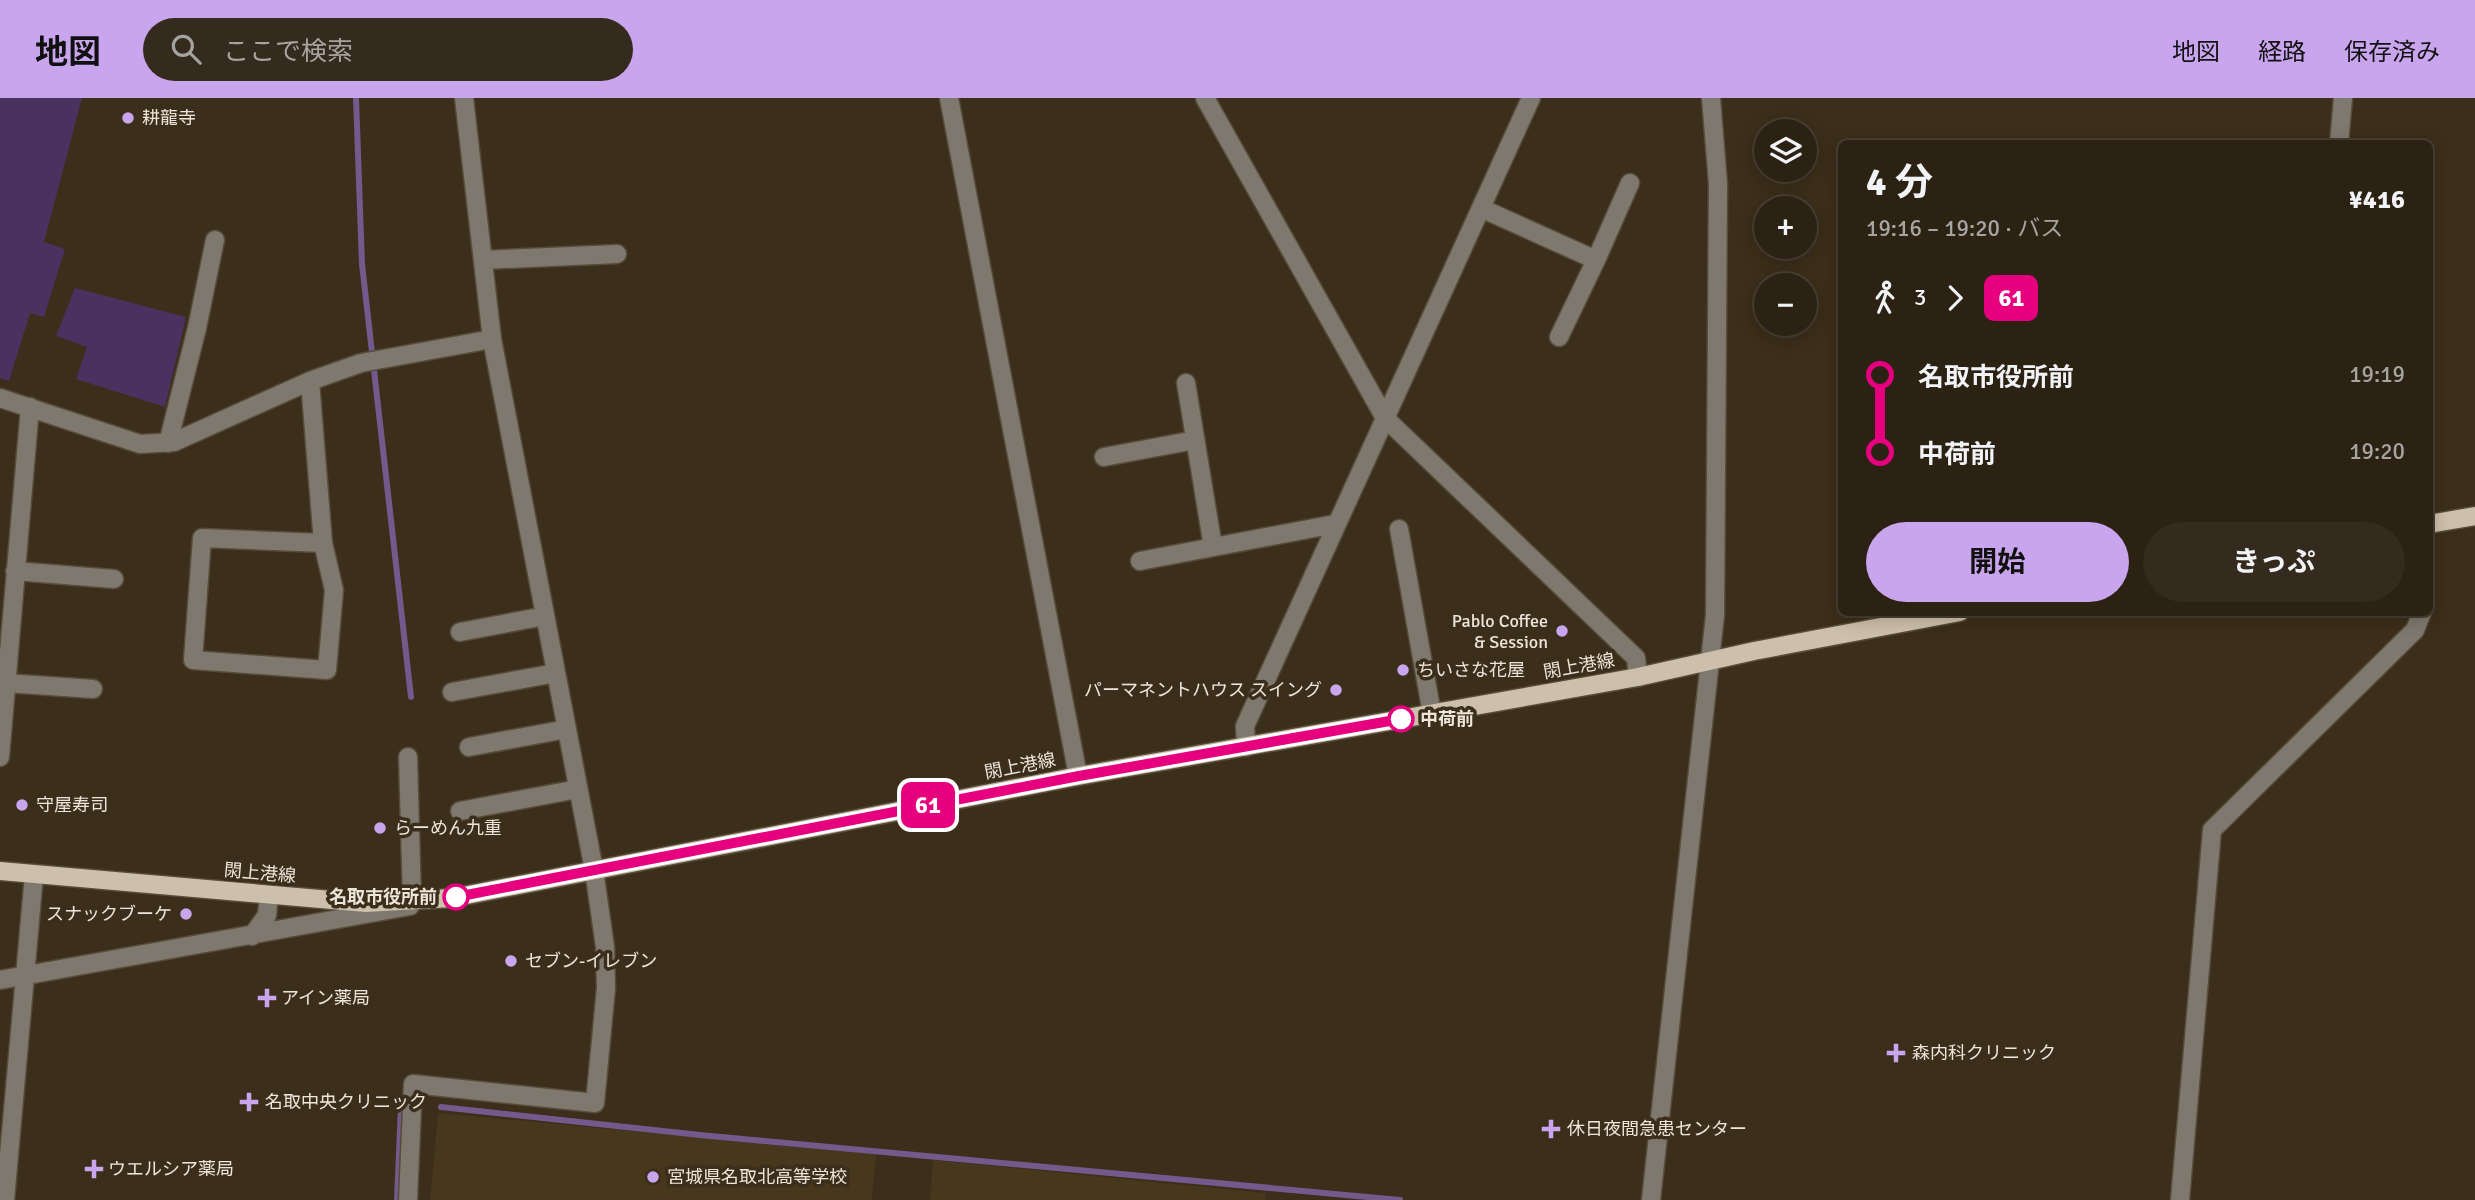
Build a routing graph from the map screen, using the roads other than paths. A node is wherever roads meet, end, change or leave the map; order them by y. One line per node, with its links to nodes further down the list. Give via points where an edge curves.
1 (464, 98): 12 (street)
2 (949, 98): 49 (street)
3 (1205, 98): 20 (street)
4 (1531, 98): 9 (street)
5 (1711, 98): 37 (street, via 1718,184 1715,615)
6 (2343, 98): 7 (street)
7 (2339, 140)
8 (1630, 183): 13 (street)
9 (1483, 209): 13 (street); 20 (street)
10 (215, 240): 22 (street)
11 (617, 254): 12 (street)
12 (483, 260): 15 (street)
13 (1596, 260): 14 (street)
14 (1559, 337)
15 (492, 339): 16 (street, via 361,363); 33 (street)
16 (310, 381): 22 (street); 28 (street)
17 (1186, 383): 21 (street)
18 (0, 398): 19 (street)
19 (30, 407): 22 (street, via 140,444); 31 (street)
20 (1385, 418): 26 (street); 39 (street, via 1636,657)
21 (1195, 440): 23 (street); 29 (street)
22 (168, 443)
23 (1104, 457)
24 (2475, 516): 25 (main road)
25 (2433, 523)
26 (1335, 524): 29 (street); 46 (street, via 1245,726)
27 (1399, 529): 43 (street)
28 (323, 543): 28 (street, via 334,590 327,670 193,660 202,538)
29 (1213, 548): 30 (street)
30 (1140, 561)
31 (15, 571): 32 (street); 40 (street)
32 (114, 579)
33 (545, 616): 36 (street); 38 (street)
34 (1941, 616): 37 (main road, 閖上港線)
35 (2420, 616): 64 (street, via 2415,630 2212,830)
36 (460, 632)
37 (1710, 661): 39 (main road, 閖上港線); 63 (street)
38 (556, 673): 42 (street); 44 (street)
39 (1638, 677): 43 (main road, 閖上港線)
40 (6, 683): 41 (street); 47 (street)
41 (93, 689)
42 (452, 692)
43 (1432, 714): 46 (main road, 閖上港線)
44 (567, 729): 45 (street); 50 (street)
45 (469, 747)
46 (1246, 747): 49 (main road, 閖上港線)
47 (0, 757)
48 (408, 757): 57 (street)
49 (1079, 776): 52 (main road, 閖上港線)
50 (578, 789): 51 (street); 52 (street)
51 (460, 811)
52 (594, 870): 56 (main road, 閖上港線); 62 (street, via 606,988 595,1103 413,1084)
53 (0, 871): 54 (main road, 閖上港線)
54 (34, 875): 55 (main road, 閖上港線); 59 (street)
55 (269, 895): 57 (main road, 閖上港線, via 366,903); 58 (street, via 267,915)
56 (452, 898): 57 (main road, 閖上港線); 58 (street)
57 (412, 900)
58 (252, 936): 59 (street)
59 (25, 975): 60 (street); 61 (street)
60 (0, 980)
61 (5, 1200)
62 (408, 1200)
63 (1651, 1200)
64 (2180, 1200)

